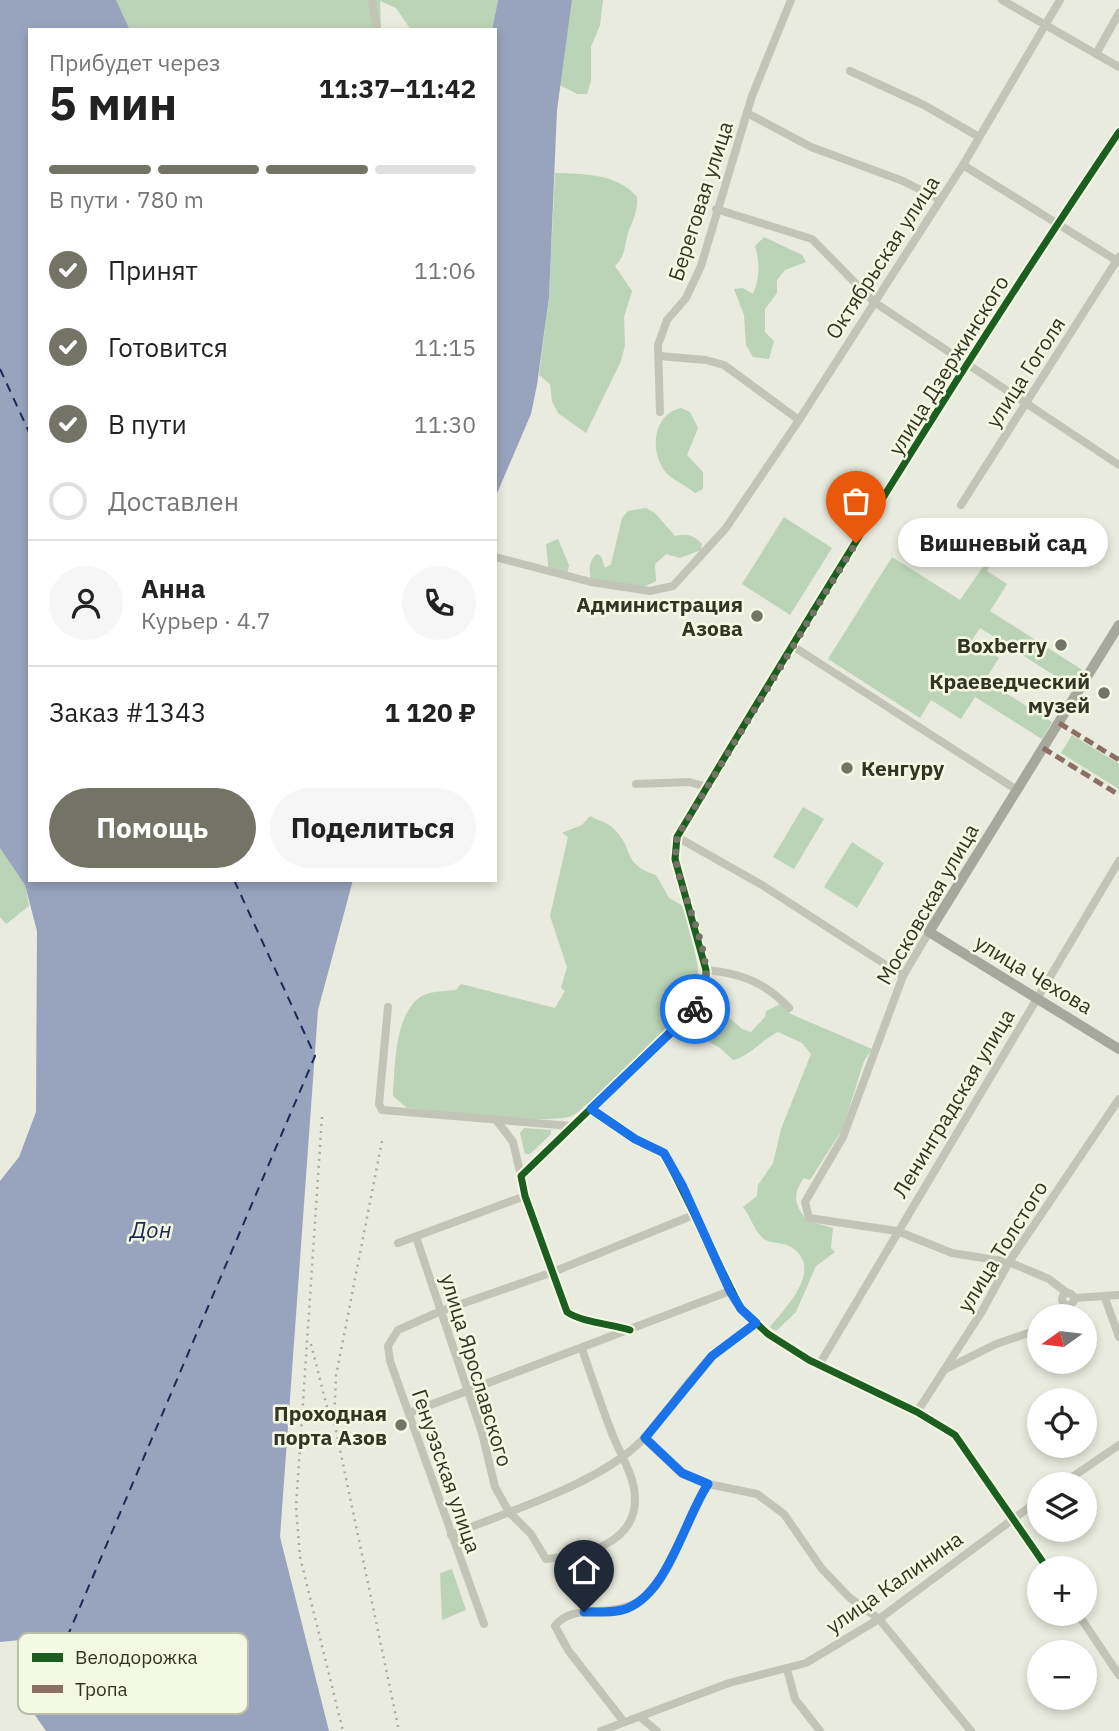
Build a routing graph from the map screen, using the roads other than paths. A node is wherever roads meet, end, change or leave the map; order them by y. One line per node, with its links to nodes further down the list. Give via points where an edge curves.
1 (372, 0): 7 (street)
2 (791, 0): 11 (street, Береговая улица)
3 (1002, 0): 6 (street)
4 (1060, 0): 6 (street, Октябрьская улица)
5 (1119, 13): 8 (street)
6 (1046, 25): 8 (street); 13 (street, Октябрьская улица)
7 (377, 28)
8 (1096, 54): 9 (street)
9 (1119, 67)
10 (850, 71): 13 (street, via 924,104)
11 (747, 113): 15 (street, via 811,147 903,181); 16 (street, Береговая улица)
12 (1119, 132): 17 (street, улица Дзержинского)
13 (979, 137): 14 (street, Октябрьская улица)
14 (963, 164): 15 (street, Октябрьская улица); 17 (street)
15 (939, 200): 19 (street, Октябрьская улица)
16 (716, 209): 19 (street, via 812,239); 20 (street, Береговая улица, via 701,266 686,298 667,320 657,345)
17 (1056, 226): 18 (street); 21 (street, улица Дзержинского)
18 (1118, 260): 22 (street, улица Гоголя)
19 (874, 303): 21 (street); 24 (street, Октябрьская улица)
20 (659, 356): 23 (street, Береговая улица); 24 (street, via 724,365)
21 (968, 365): 22 (street); 29 (street, улица Дзержинского)
22 (1026, 403): 25 (street); 26 (street, улица Гоголя)
23 (660, 412)
24 (799, 420): 27 (street, Октябрьская улица, via 726,528 673,586 662,591 592,582)
25 (1119, 465)
26 (961, 505)
27 (497, 558)
28 (1119, 625): 32 (main road, Московская улица)
29 (791, 645): 31 (street, улица Дзержинского); 32 (street)
30 (636, 785): 31 (street, via 689,782)
31 (707, 787): 33 (street, улица Дзержинского)
32 (1017, 790): 35 (main road, Московская улица)
33 (677, 837): 36 (street, via 676,859); 37 (street, via 762,885)
34 (1119, 861): 38 (street, Ленинградская улица)
35 (929, 932): 37 (street, Московская улица); 38 (main road, улица Чехова)
36 (706, 970): 40 (street, via 758,982); 43 (street, via 704,996 684,1021)
37 (903, 976): 49 (street, Московская улица, via 843,1137 805,1202 809,1218)
38 (1036, 997): 41 (main road, улица Чехова); 49 (street, Ленинградская улица)
39 (388, 1007): 44 (street, via 382,1110)
40 (789, 1008)
41 (1119, 1049)
42 (1119, 1099): 52 (street, улица Толстого)
43 (591, 1109): 45 (street); 48 (street, via 664,1153)
44 (497, 1121): 45 (street); 46 (street, via 513,1142)
45 (571, 1126): 46 (street)
46 (521, 1176): 47 (street)
47 (525, 1196): 50 (street); 53 (street)
48 (696, 1214): 53 (street); 54 (street)
49 (897, 1231): 52 (street, via 952,1252); 65 (street, Ленинградская улица)
50 (416, 1237): 51 (street); 59 (street, улица Ярославского)
51 (398, 1243)
52 (1009, 1262): 56 (street, via 1049,1279); 66 (street, улица Толстого)
53 (553, 1272): 59 (street); 61 (street, via 567,1312)
54 (730, 1291): 60 (street); 61 (street)
55 (1119, 1295): 57 (street)
56 (1071, 1296): 57 (street); 58 (street)
57 (1105, 1298): 63 (street)
58 (1072, 1304)
59 (441, 1311): 67 (street, улица Ярославского); 69 (street, Генуэзская улица, via 398,1330 388,1346)
60 (756, 1323): 65 (street); 70 (street, via 712,1356)
61 (630, 1330): 64 (street)
62 (1027, 1333): 66 (street)
63 (1119, 1337)
64 (582, 1349): 67 (street); 72 (street)
65 (819, 1365): 68 (street)
66 (945, 1369): 68 (street, улица Толстого)
67 (468, 1391): 69 (street); 76 (street, улица Ярославского, via 495,1487)
68 (917, 1412): 77 (street, via 955,1435)
69 (409, 1413): 78 (street, Генуэзская улица)
70 (645, 1438): 72 (street); 74 (street, via 682,1473)
71 (1119, 1445): 73 (street)
72 (623, 1457): 76 (street); 76 (street, улица Ярославского, via 635,1497 633,1510 614,1541 596,1550 546,1559 531,1534)
73 (1080, 1472)
74 (708, 1484): 80 (street, via 757,1494 784,1514 822,1569); 86 (street, via 647,1596 624,1609 571,1613 555,1626)
75 (1027, 1508): 77 (street, улица Калинина)
76 (509, 1512): 78 (street)
77 (1013, 1517): 79 (street); 80 (street, улица Калинина)
78 (451, 1535): 81 (street, Генуэзская улица)
79 (1039, 1556)
80 (879, 1619): 83 (street, улица Калинина, via 806,1663); 90 (street)
81 (484, 1625)
82 (1086, 1626): 84 (street)
83 (787, 1669): 85 (street, улица Калинина, via 729,1683); 89 (street, via 795,1699)
84 (1119, 1675)
85 (640, 1717): 86 (street, улица Калинина); 88 (street)
86 (624, 1722): 87 (street, улица Калинина)
87 (601, 1731)
88 (657, 1731)
89 (820, 1731)
90 (971, 1731)

